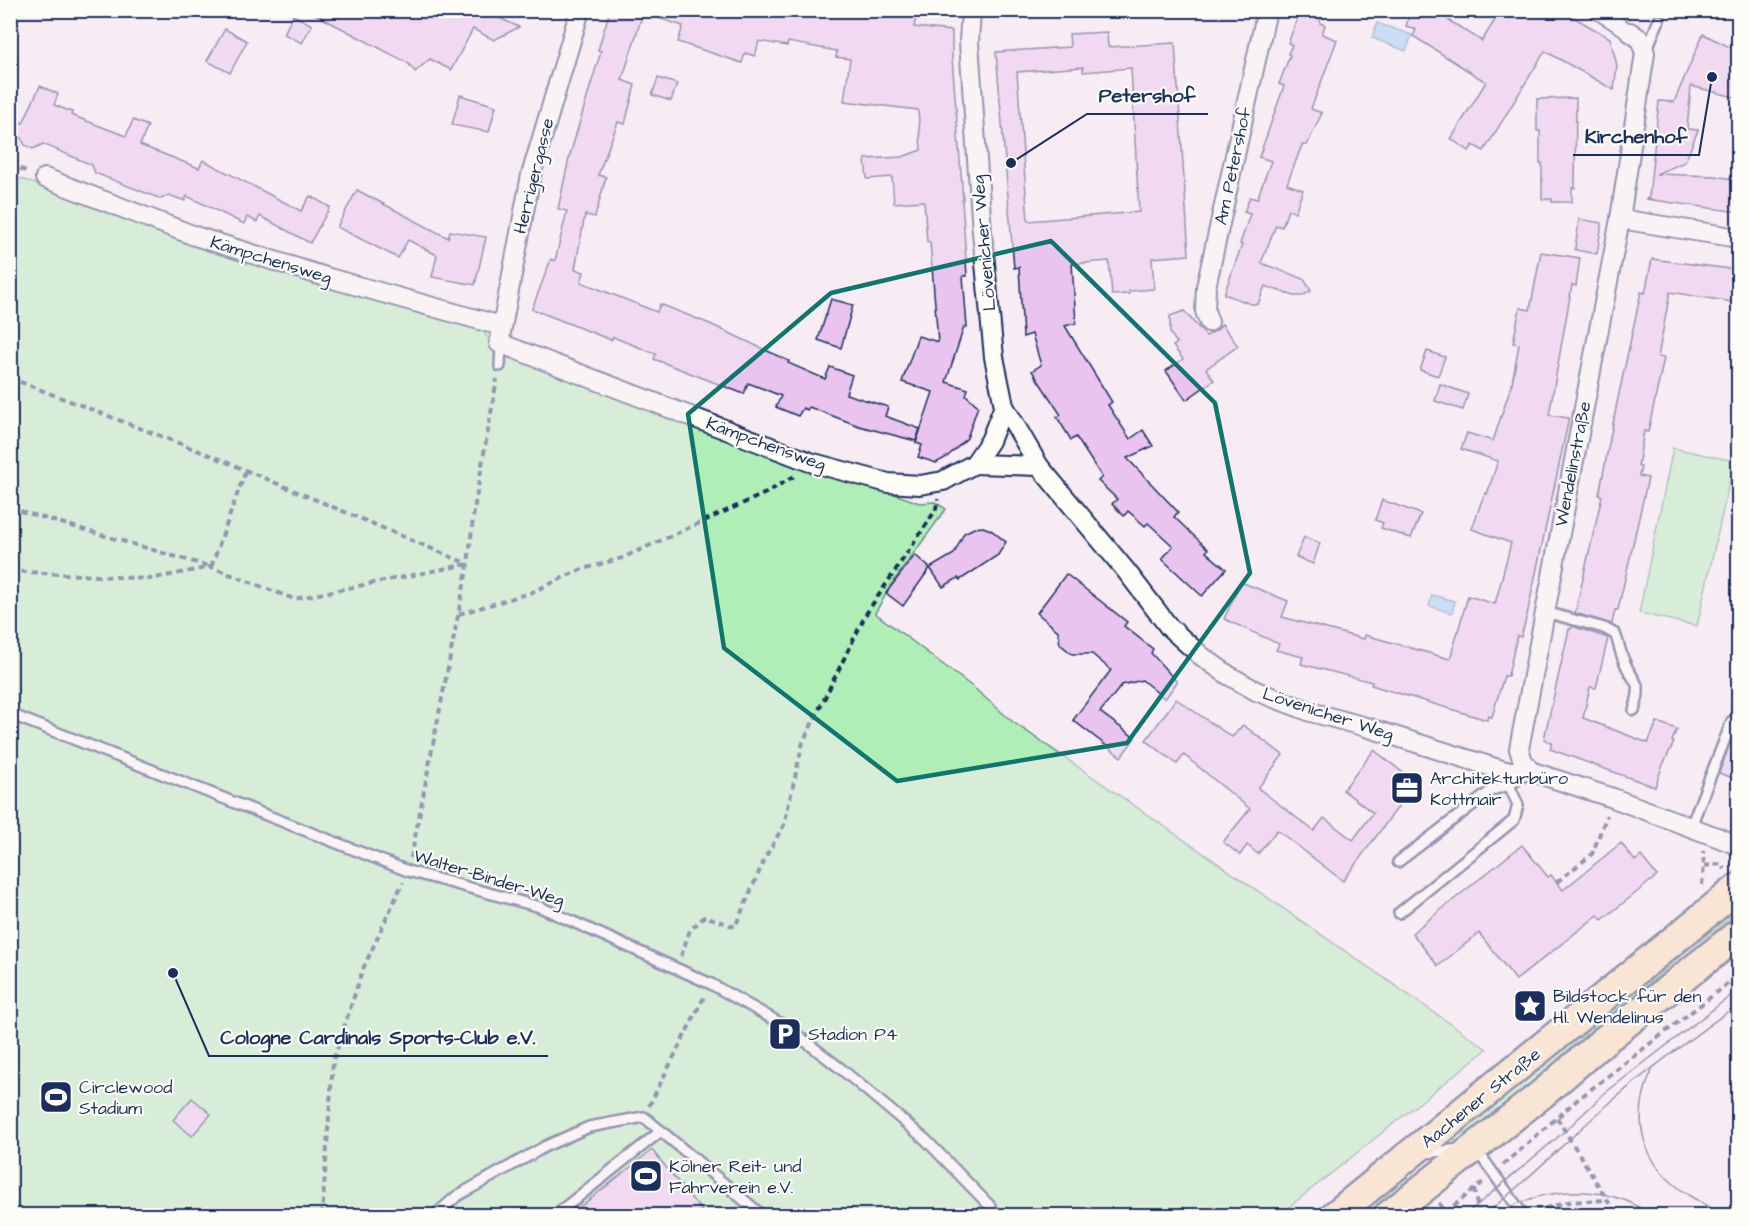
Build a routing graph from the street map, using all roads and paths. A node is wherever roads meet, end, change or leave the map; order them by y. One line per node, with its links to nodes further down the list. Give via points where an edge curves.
1 (580, 10): 12 (street, Herrigergasse, via 531,175)
2 (971, 10): 15 (street, Lövenicher Weg, via 969,42 982,232 993,357)
3 (1267, 10): 11 (street, Am Petershof, via 1206,287 1205,311)
4 (1596, 10): 6 (street)
5 (1659, 20): 7 (lane)
6 (1630, 32): 7 (street, via 1640,39)
7 (1645, 53): 9 (street, Wendelinstraße)
8 (45, 178): 12 (street, Kämpchensweg, via 195,236)
9 (1620, 219): 10 (street); 25 (street, Wendelinstraße)
10 (1738, 238)
11 (1209, 322)
12 (500, 338): 13 (lane); 16 (street, Kämpchensweg)
13 (500, 366): 22 (path)
14 (10, 378): 19 (path)
15 (1004, 406): 17 (street, Kämpchensweg, via 990,441); 18 (street, Lövenicher Weg)
16 (810, 462): 20 (street, Kämpchensweg, via 888,483 920,485); 26 (path, via 766,493 622,558 580,570 530,593)
17 (974, 464): 18 (street); 20 (street, Kämpchensweg)
18 (1039, 466): 30 (street, Lövenicher Weg, via 1169,627 1228,675 1256,691 1311,712 1505,771)
19 (246, 470): 22 (path); 23 (path)
20 (943, 481): 42 (path, via 936,509 866,614 803,742 784,825 735,927 705,916 690,930)
21 (10, 508): 23 (path)
22 (468, 564): 23 (path, via 294,599); 26 (path)
23 (211, 567): 24 (path, via 150,579)
24 (10, 571)
25 (1545, 612): 27 (lane, via 1615,634 1623,660 1639,685); 30 (street, Wendelinstraße, via 1520,749)
26 (459, 614): 36 (path)
27 (1634, 710)
28 (10, 714): 36 (lane, Walter-Binder-Weg)
29 (1732, 721): 33 (lane)
30 (1530, 771): 31 (lane); 33 (street)
31 (1509, 785): 35 (lane, via 1492,790); 40 (lane, via 1518,805 1514,820)
32 (1606, 818): 37 (path, via 1592,854)
33 (1691, 826): 34 (street); 38 (path, via 1702,847)
34 (1738, 845)
35 (1398, 862)
36 (408, 871): 42 (lane, Walter-Binder-Weg, via 540,907); 51 (path, via 363,969 333,1061)
37 (1557, 882)
38 (1701, 888)
39 (1738, 888): 48 (main road, Aachener Straße)
40 (1399, 913)
41 (1738, 934): 47 (main road, Aachener Straße)
42 (678, 969): 44 (lane, Walter-Binder-Weg)
43 (1738, 976): 50 (path, via 1557,1118)
44 (711, 984): 45 (path); 55 (lane, Walter-Binder-Weg, via 787,1027 840,1068 926,1140)
45 (644, 1117): 46 (lane); 52 (lane, via 589,1127 546,1146 457,1196)
46 (661, 1131): 53 (lane); 54 (lane)
47 (1475, 1148): 48 (lane); 57 (main road, Aachener Straße); 59 (lane)
48 (1411, 1154): 56 (main road, Aachener Straße)
49 (1474, 1189): 58 (path)
50 (1608, 1200): 59 (path, via 1568,1202); 60 (path)
51 (322, 1215)
52 (434, 1215)
53 (554, 1215)
54 (763, 1215)
55 (997, 1215)
56 (1334, 1215)
57 (1388, 1215)
58 (1479, 1215)
59 (1524, 1215)
60 (1617, 1215)

